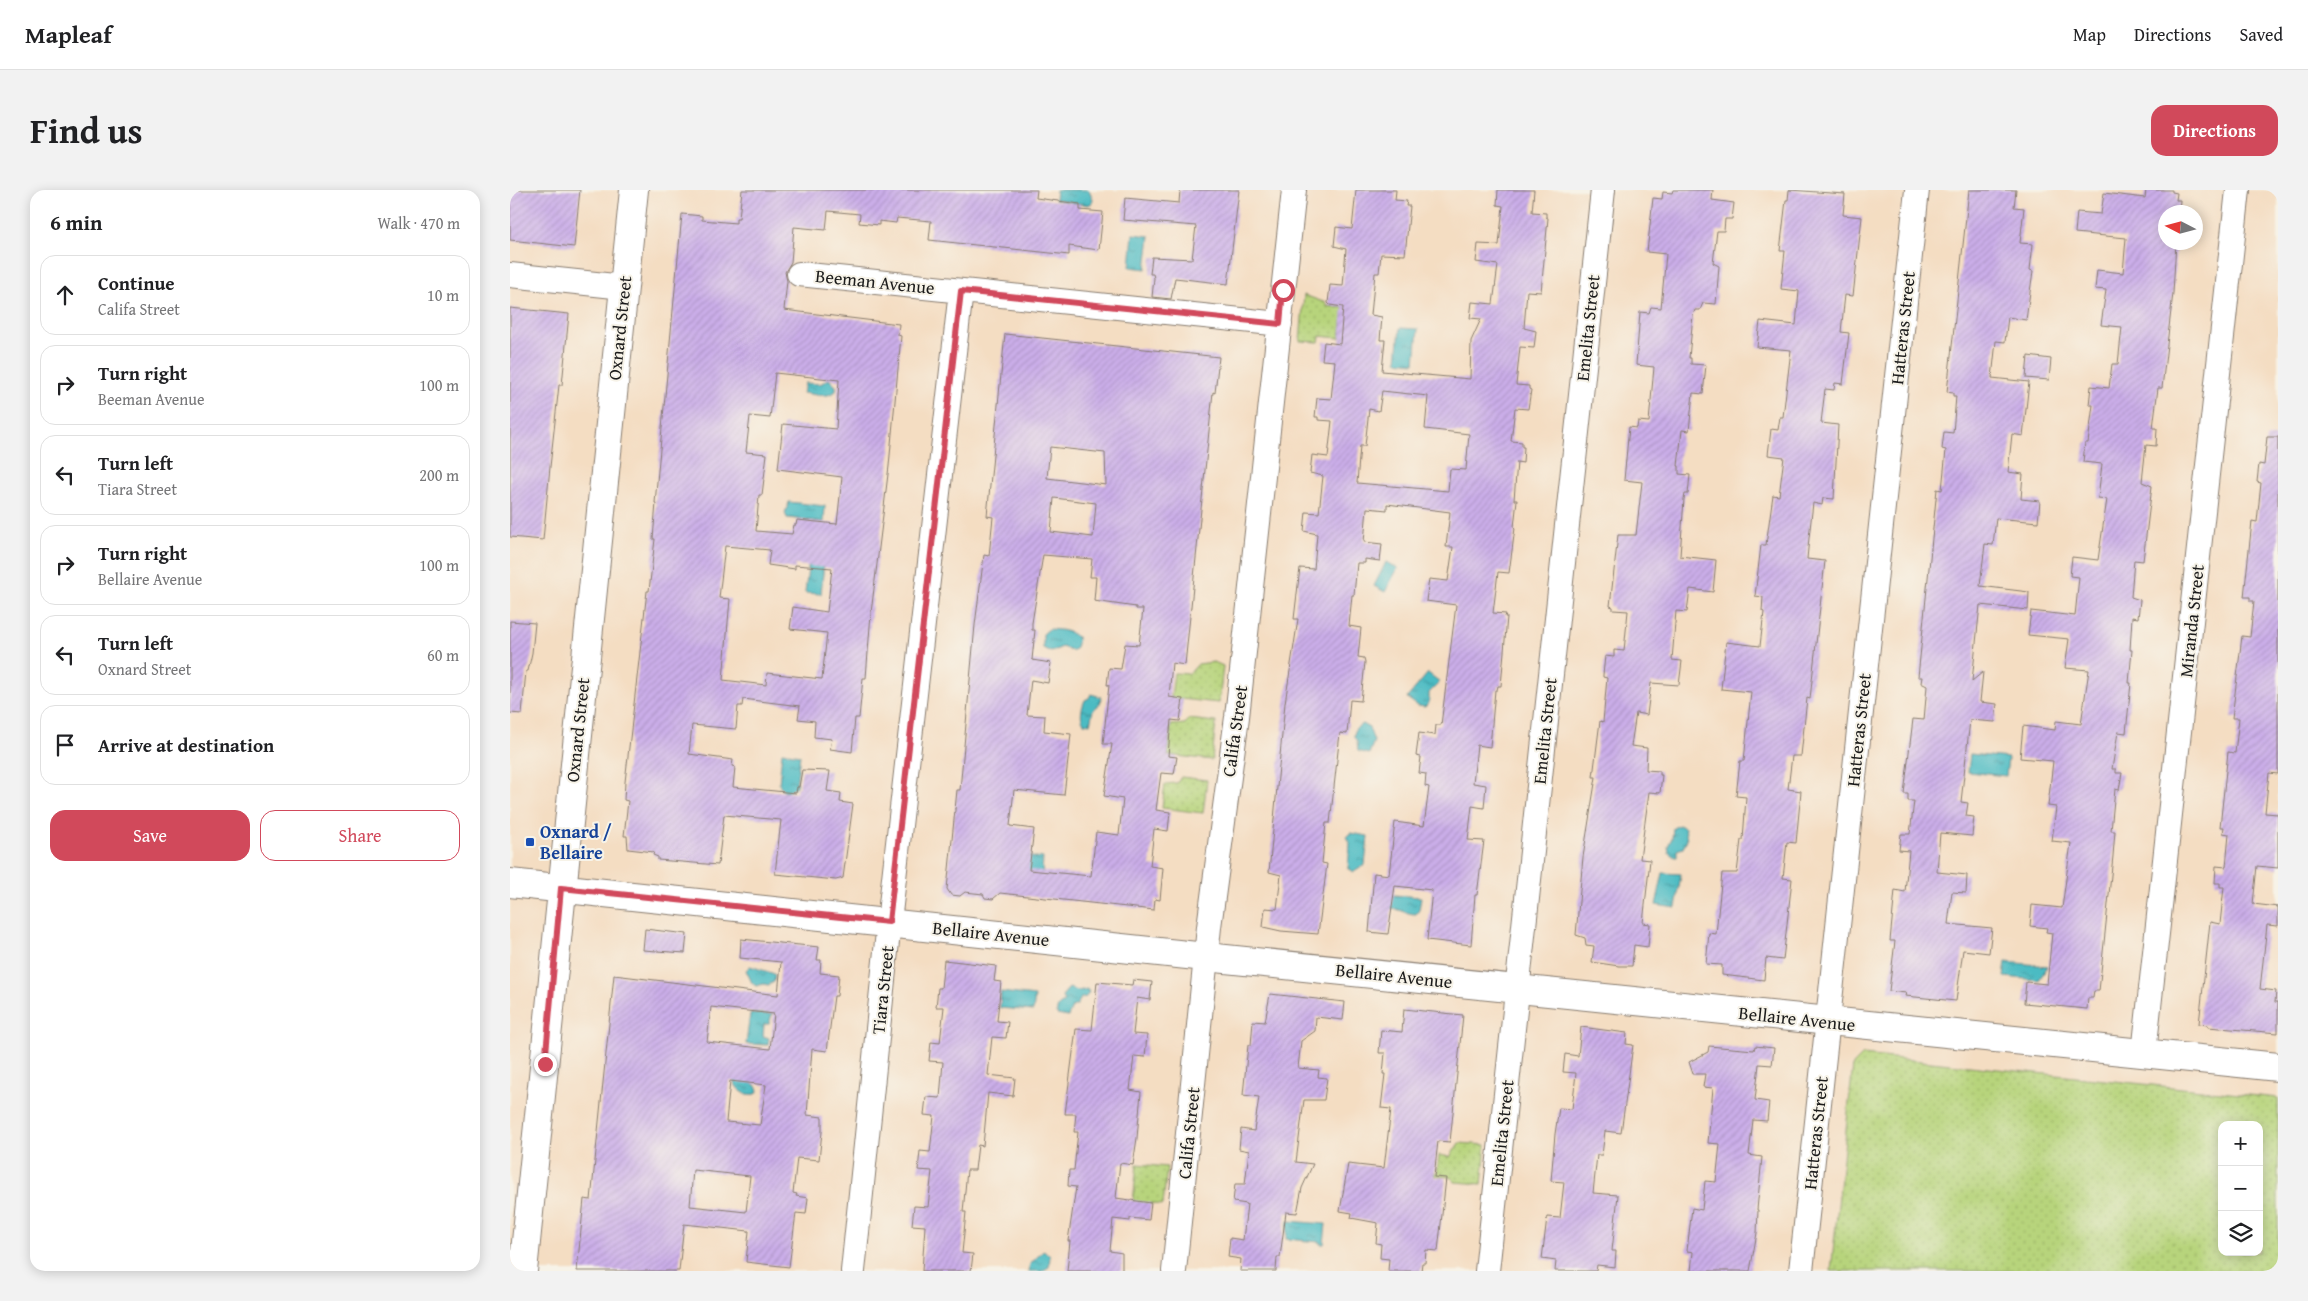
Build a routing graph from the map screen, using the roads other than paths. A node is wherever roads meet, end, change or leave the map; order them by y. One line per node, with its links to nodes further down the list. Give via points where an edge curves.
1 (634, 190): 8 (street, Oxnard Street)
2 (1294, 190): 10 (street, Califa Street)
3 (1603, 190): 15 (street, Emelita Street)
4 (1917, 190): 16 (street, Hatteras Street)
5 (2238, 190): 17 (street, Miranda Street)
6 (799, 274): 9 (street, Beeman Avenue)
7 (510, 275): 8 (street)
8 (624, 287): 12 (street, Oxnard Street)
9 (961, 291): 10 (street, Beeman Avenue); 13 (street, Tiara Street)
10 (1280, 324): 14 (street, Califa Street, via 1238,707)
11 (510, 883): 12 (street, Bellaire Avenue)
12 (561, 888): 13 (street, Bellaire Avenue); 19 (street, Oxnard Street)
13 (889, 922): 14 (street, Bellaire Avenue); 20 (street, Tiara Street)
14 (1206, 958): 15 (street, Bellaire Avenue); 21 (street, Califa Street)
15 (1517, 989): 16 (street, Bellaire Avenue); 22 (street, Emelita Street)
16 (1828, 1022): 17 (street, Bellaire Avenue); 23 (street, Hatteras Street)
17 (2144, 1052): 18 (street, Bellaire Avenue)
18 (2278, 1067)
19 (523, 1271)
20 (852, 1271)
21 (1174, 1271)
22 (1487, 1271)
23 (1801, 1271)

